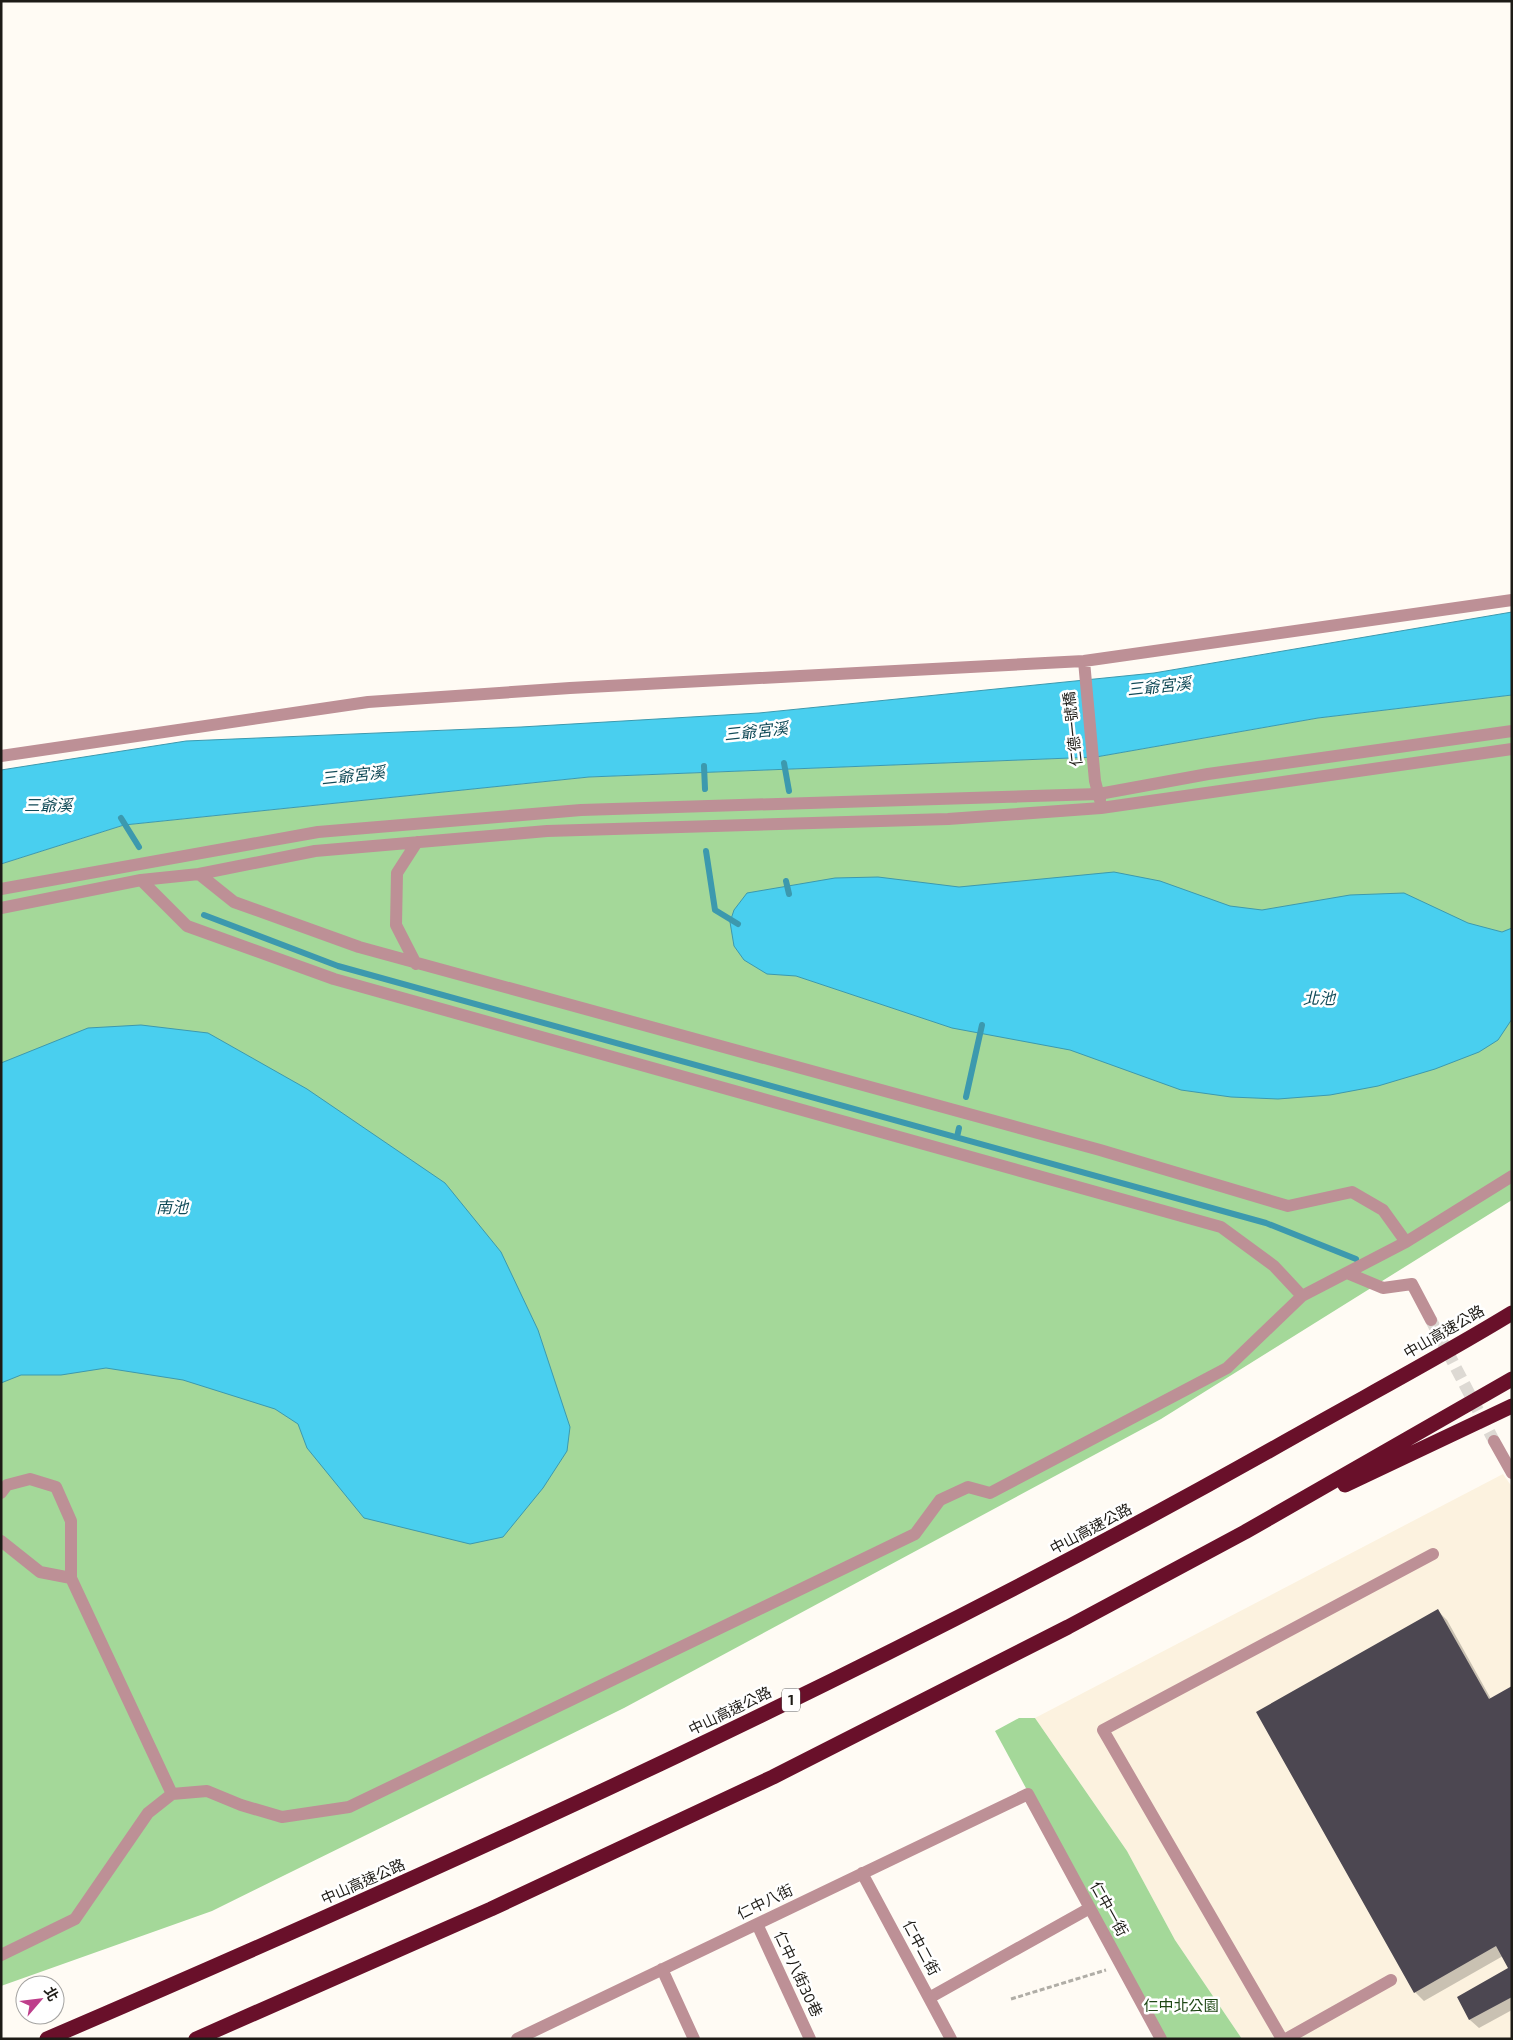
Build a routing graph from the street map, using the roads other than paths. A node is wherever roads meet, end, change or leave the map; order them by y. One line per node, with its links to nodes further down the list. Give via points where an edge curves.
1 (1512, 600): 2 (street)
2 (1084, 661): 5 (street, via 368,702); 6 (street, 仁德一號橋, via 1095,781)
3 (1512, 731): 6 (street, via 1208,774)
4 (1512, 749): 7 (street)
5 (1, 756)
6 (1099, 794): 7 (street, 仁德一號橋); 11 (street, via 581,810 328,831)
7 (1101, 808): 8 (street, via 948,819 547,831)
8 (417, 842): 9 (street, via 315,851); 13 (street, via 397,873 396,924)
9 (199, 874): 10 (street); 13 (street, via 234,902)
10 (141, 880): 12 (street); 17 (street, via 187,926 334,979 1221,1227 1274,1266)
11 (1, 889)
12 (1, 908)
13 (416, 964): 15 (street, via 1100,1150 1288,1206 1352,1192 1383,1210)
14 (1512, 1176): 15 (street)
15 (1406, 1242): 16 (street)
16 (1347, 1273): 17 (street); 19 (street, via 1383,1288 1412,1284)
17 (1302, 1296): 29 (street, via 1227,1368 990,1493 968,1487 940,1500 915,1534 349,1807 282,1816 207,1792)
18 (1512, 1311): 39 (highway, 中山高速公路 / 1, via 1215,1482 1055,1568 744,1724 465,1856)
19 (1431, 1320)
20 (1512, 1378): 25 (highway)
21 (1512, 1406): 25 (highway)
22 (1494, 1441): 23 (street)
23 (1509, 1465)
24 (1, 1493): 28 (street, via 7,1485 30,1479 56,1487 72,1521)
25 (1245, 1532): 40 (highway, via 1068,1627 774,1777 491,1909)
26 (1, 1541): 28 (street, via 40,1572)
27 (1433, 1554): 46 (street, via 1103,1730)
28 (71, 1578): 29 (street)
29 (172, 1794): 34 (street, via 148,1813 75,1919)
30 (1028, 1794): 31 (street, 仁中八街); 32 (street, 仁中一街)
31 (862, 1873): 33 (street, 仁中八街); 37 (street, 仁中二街)
32 (1090, 1908): 37 (street); 45 (street, 仁中一街)
33 (757, 1924): 35 (street, 仁中八街); 43 (street, 仁中八街30巷)
34 (1, 1955)
35 (662, 1969): 38 (street, 仁中八街); 42 (street)
36 (1391, 1980): 47 (street)
37 (929, 1998): 44 (street, 仁中二街)
38 (530, 2036): 41 (street, 仁中八街)
39 (47, 2039)
40 (196, 2039)
41 (516, 2039)
42 (694, 2039)
43 (810, 2039)
44 (951, 2039)
45 (1161, 2039)
46 (1282, 2039)
47 (1286, 2039)

